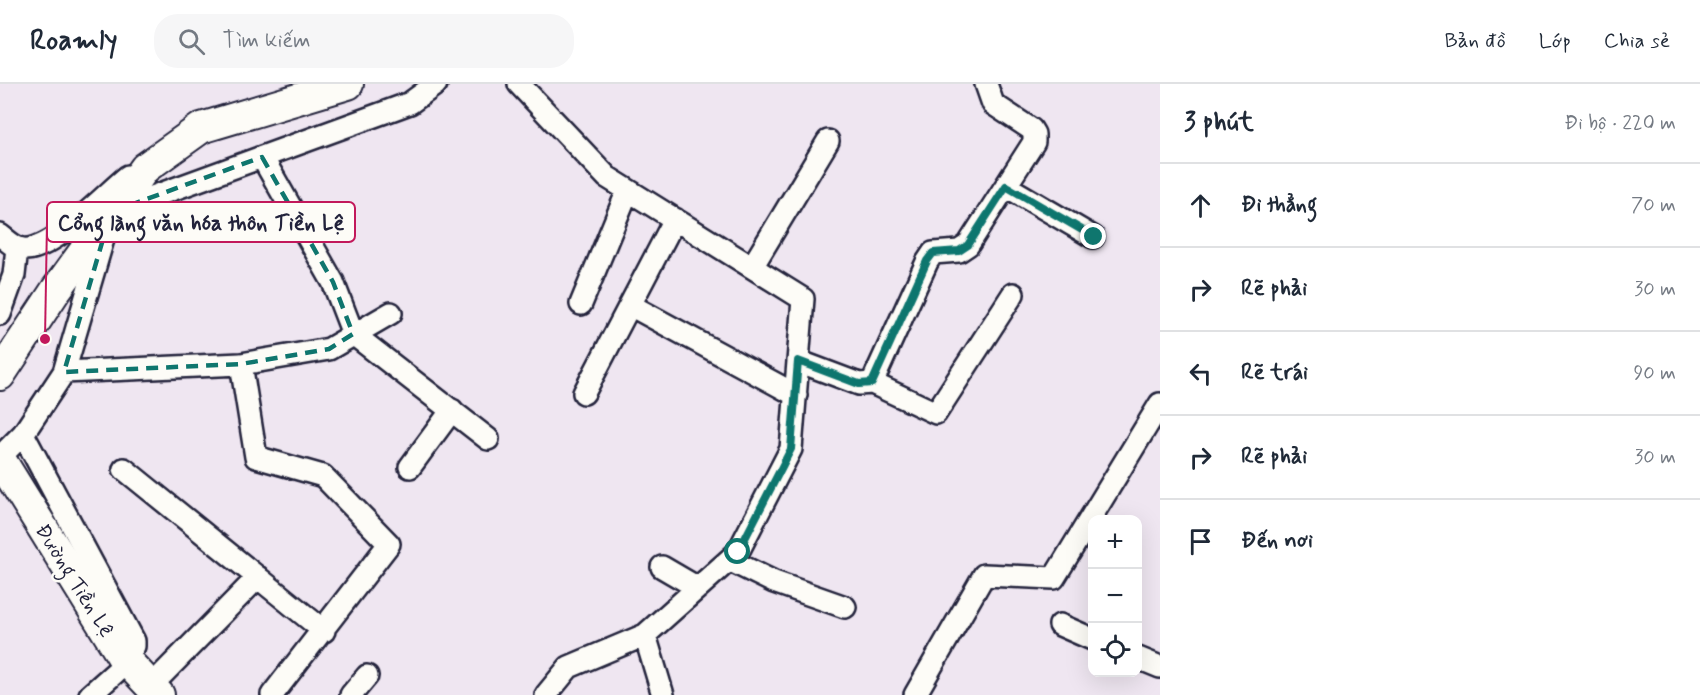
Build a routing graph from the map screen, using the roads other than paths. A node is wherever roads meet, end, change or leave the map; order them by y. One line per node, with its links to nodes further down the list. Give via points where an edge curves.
1 (348, 84): 7 (main road, via 201,128)
2 (436, 84): 6 (street, via 410,103)
3 (519, 84): 9 (street, via 607,177)
4 (986, 84): 8 (street, via 993,104 1034,134 1034,142)
5 (828, 141): 15 (street)
6 (262, 158): 10 (street); 21 (street, via 333,282)
7 (145, 168): 10 (main road); 14 (street, via 124,179 67,230 35,247)
8 (1006, 186): 13 (street); 26 (street, via 968,245 959,251 933,253 927,261)
9 (628, 190): 11 (street); 17 (street)
10 (111, 212): 24 (street); 25 (main road)
11 (675, 219): 15 (street); 18 (street)
12 (0, 235): 14 (street)
13 (1094, 237)
14 (17, 248): 20 (street, via 14,275)
15 (752, 267): 22 (street, via 803,298)
16 (1013, 294): 26 (street, via 936,413)
17 (581, 304)
18 (630, 305): 27 (street); 28 (street)
19 (391, 313): 21 (street)
20 (0, 314)
21 (353, 334): 23 (street, via 329,349); 30 (street)
22 (798, 361): 26 (street, via 859,384); 28 (street)
23 (241, 364): 24 (street); 42 (street, via 256,457 323,476 389,544)
24 (64, 372): 31 (street)
25 (0, 375)
26 (872, 383)
27 (584, 393)
28 (796, 395): 36 (street, via 791,449 738,552)
29 (1160, 404): 55 (street, via 1054,578 984,575)
30 (452, 410): 32 (street); 33 (street)
31 (23, 434): 34 (street); 45 (street, via 134,641)
32 (488, 439)
33 (410, 467)
34 (2, 468): 45 (main road, Đường Tiền Lệ)
35 (124, 469): 38 (street)
36 (729, 560): 39 (street); 40 (street, via 774,582)
37 (662, 567): 39 (street)
38 (258, 577): 42 (street); 49 (street)
39 (698, 588): 43 (street)
40 (845, 607)
41 (1060, 625): 44 (street)
42 (324, 631): 51 (street)
43 (645, 635): 53 (street, via 569,667); 54 (street)
44 (1088, 637)
45 (125, 659): 49 (main road, Đường Tiền Lệ); 50 (street)
46 (1142, 660): 47 (street)
47 (1160, 667)
48 (367, 676): 52 (street)
49 (154, 691)
50 (90, 695)
51 (272, 695)
52 (351, 695)
53 (546, 695)
54 (663, 695)
55 (915, 695)

